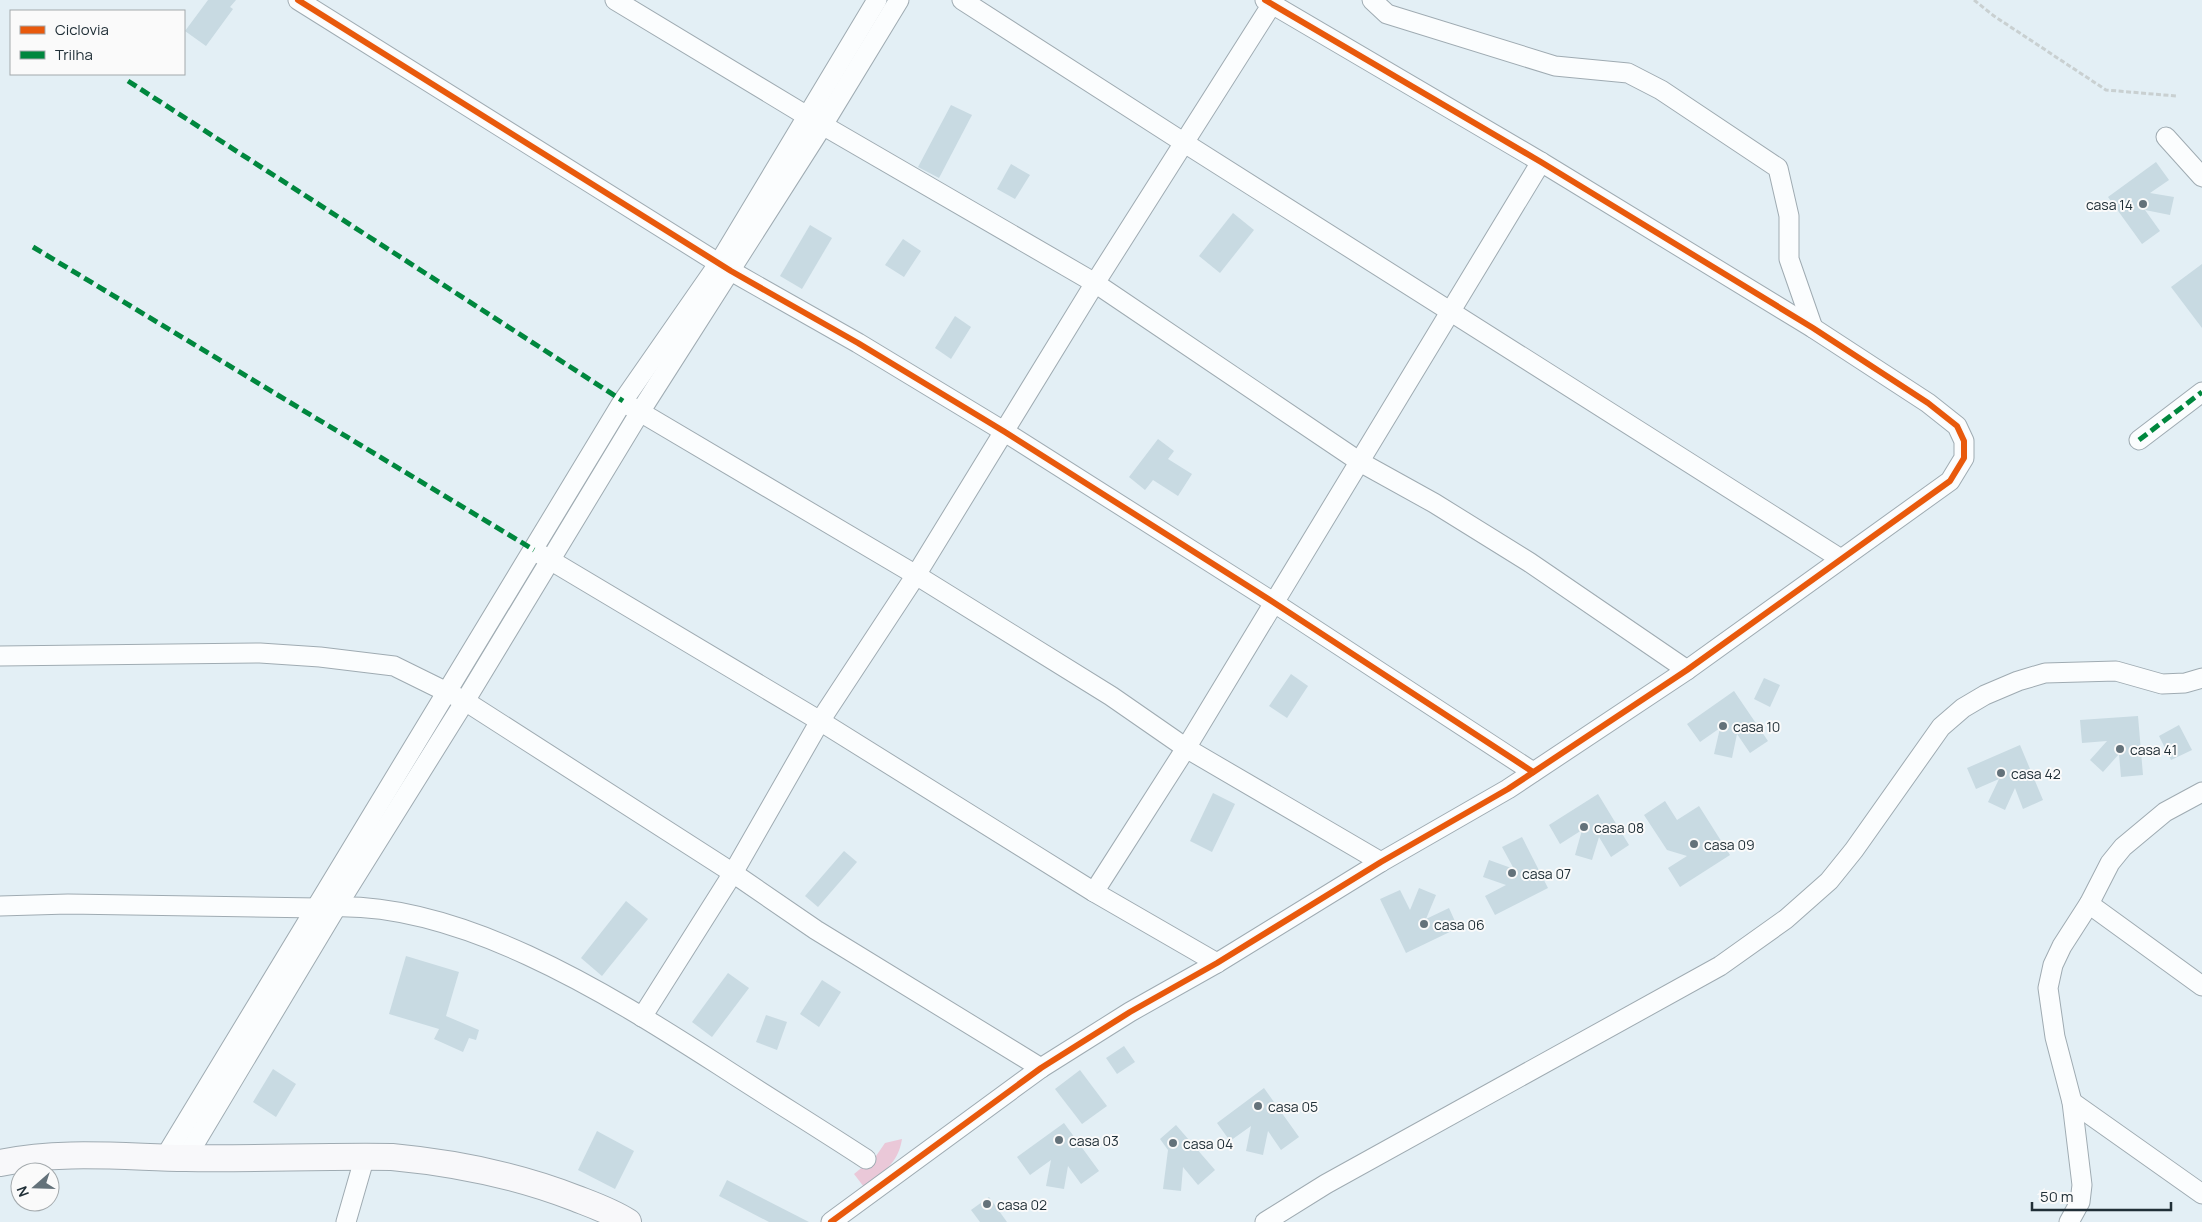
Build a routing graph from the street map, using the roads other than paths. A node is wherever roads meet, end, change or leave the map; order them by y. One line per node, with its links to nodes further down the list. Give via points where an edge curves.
1 (298, 0): 13 (street)
2 (615, 0): 8 (street)
3 (877, 0): 8 (street)
4 (899, 0): 8 (street)
5 (962, 0): 10 (street)
6 (1372, 0): 16 (street, via 1387,14 1555,66 1628,73 1661,90 1778,168 1789,216 1789,259)
7 (1269, 2): 10 (street); 11 (street)
8 (815, 121): 13 (street); 14 (street)
9 (2166, 137): 12 (street)
10 (1183, 142): 14 (street); 15 (street)
11 (1541, 162): 15 (street); 16 (street)
12 (2202, 177)
13 (725, 267): 18 (street); 19 (street); 20 (street)
14 (1095, 283): 20 (street); 22 (street)
15 (1450, 312): 22 (street); 24 (street)
16 (1813, 328): 24 (street, via 1928,403 1957,426 1964,441 1964,458 1950,482)
17 (2202, 392): 21 (street)
18 (622, 401): 19 (street); 23 (street)
19 (640, 412): 23 (street); 25 (street)
20 (1005, 432): 25 (street); 26 (street)
21 (2139, 440)
22 (1360, 462): 26 (street); 28 (street, via 1529,562)
23 (542, 555): 30 (street); 31 (street); 32 (street)
24 (1841, 559): 28 (street)
25 (916, 575): 32 (street); 33 (street, via 1111,696)
26 (1273, 602): 33 (street); 34 (street)
27 (0, 656): 30 (street, via 212,652 320,657 394,666)
28 (1687, 670): 34 (street)
29 (2202, 678): 56 (street, via 2162,684 2116,672 2044,673 1985,695 1941,727 1829,881 1786,919 1720,966 1326,1184)
30 (447, 693): 31 (street); 42 (street)
31 (466, 701): 37 (street); 41 (street)
32 (820, 721): 37 (street); 38 (street)
33 (1186, 748): 36 (street); 38 (street)
34 (1533, 772): 36 (street)
35 (2202, 792): 39 (street, via 2165,812 2122,847)
36 (1381, 862): 43 (street)
37 (733, 872): 45 (street); 46 (street, via 816,930)
38 (1094, 892): 43 (street)
39 (2089, 904): 44 (street); 47 (street, via 2062,946 2053,965 2048,988 2055,1037)
40 (0, 906): 42 (street)
41 (337, 906): 42 (street); 45 (street, via 410,915 490,940 554,967); 49 (street)
42 (318, 908): 49 (street)
43 (1218, 963): 46 (street, via 1122,1017)
44 (2202, 986)
45 (642, 1017): 50 (street)
46 (1041, 1068): 55 (street)
47 (2072, 1102): 52 (street); 57 (street, via 2082,1194)
48 (365, 1156): 49 (main road); 53 (street); 54 (main road, via 424,1160 498,1172 558,1191)
49 (176, 1158): 51 (main road, via 74,1155)
50 (866, 1159)
51 (0, 1163)
52 (2202, 1194)
53 (346, 1222)
54 (628, 1222)
55 (831, 1222)
56 (1264, 1222)
57 (2069, 1222)

